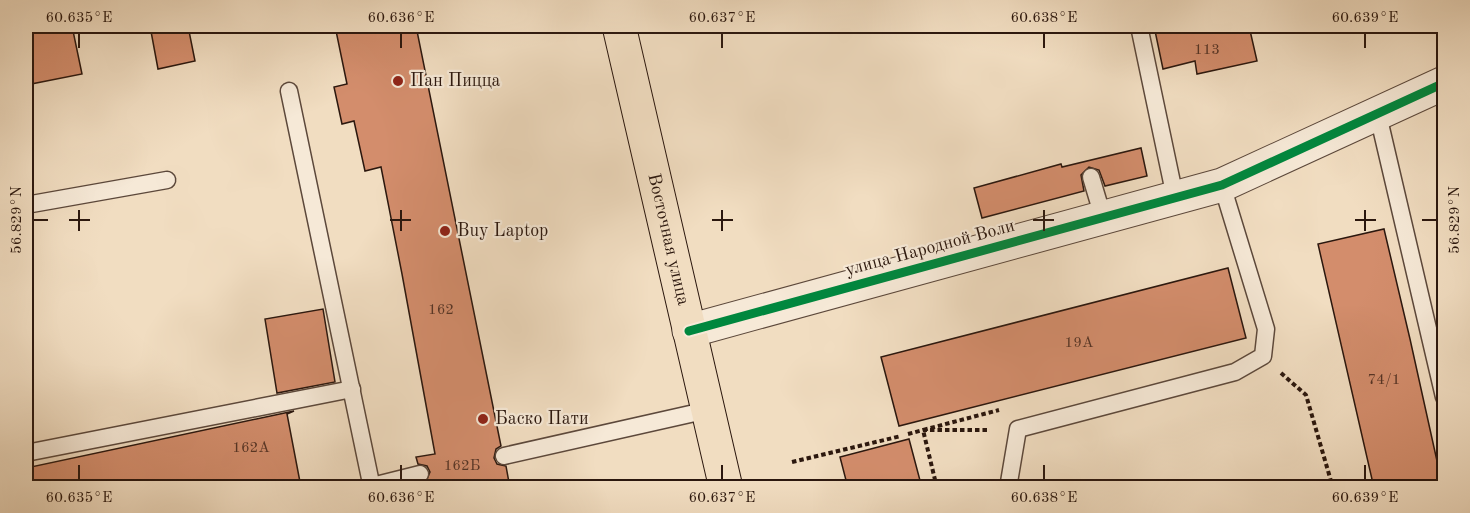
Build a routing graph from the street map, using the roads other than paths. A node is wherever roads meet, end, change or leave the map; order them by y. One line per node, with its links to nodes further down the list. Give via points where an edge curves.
1 (619, 26): 12 (main road, Восточная улица)
2 (1139, 26): 9 (lane)
3 (1444, 83): 5 (street, улица Народной Воли)
4 (290, 91): 13 (lane)
5 (1378, 115): 8 (street, улица Народной Воли); 14 (lane)
6 (1091, 177): 11 (lane)
7 (167, 180): 10 (lane)
8 (1222, 185): 9 (street, улица Народной Воли); 21 (lane, via 1266,329 1263,356 1235,372 1018,429)
9 (1175, 197): 11 (street, улица Народной Воли)
10 (26, 206)
11 (1103, 218): 12 (street, улица Народной Воли)
12 (689, 331): 15 (main road, Восточная улица)
13 (351, 389): 16 (lane); 19 (lane)
14 (1444, 397)
15 (708, 410): 17 (lane); 20 (main road, Восточная улица)
16 (26, 453)
17 (504, 456)
18 (420, 474): 19 (lane)
19 (372, 487)
20 (726, 488)
21 (1008, 488)

